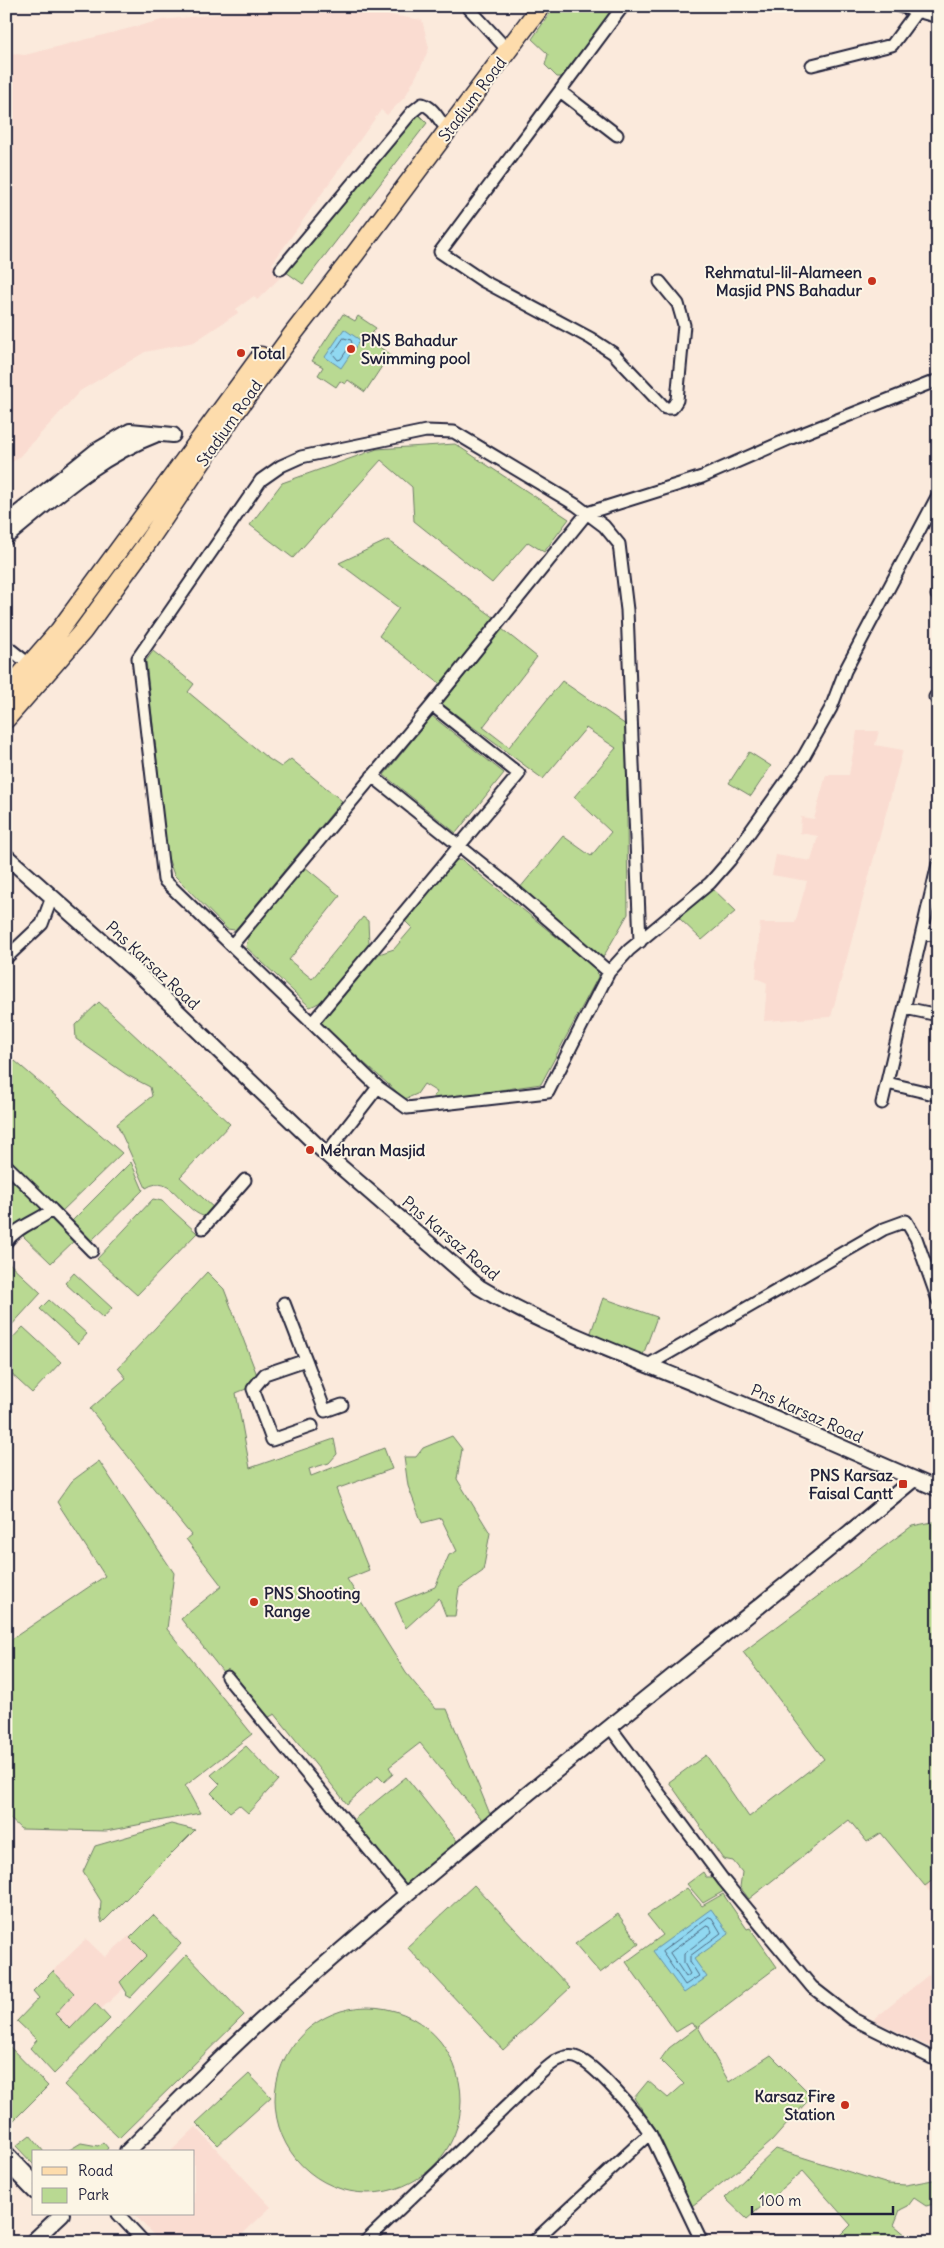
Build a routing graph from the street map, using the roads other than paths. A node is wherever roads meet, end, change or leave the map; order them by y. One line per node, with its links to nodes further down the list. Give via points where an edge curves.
1 (467, 6): 8 (street)
2 (531, 6): 8 (main road, Stadium Road)
3 (541, 6): 26 (main road, Stadium Road, via 292,334 83,631)
4 (623, 6): 10 (street)
5 (899, 6): 6 (street)
6 (917, 11): 7 (street); 9 (street, via 892,45)
7 (938, 17)
8 (502, 44): 11 (main road, Stadium Road)
9 (812, 65)
10 (560, 91): 12 (street); 14 (street, via 440,252 483,281 613,353 665,408 672,408 677,400 684,326 678,304)
11 (442, 122): 13 (street, via 426,105 422,104 412,112); 23 (main road, Stadium Road, via 280,331 59,631)
12 (617, 135)
13 (281, 269)
14 (660, 282)
15 (938, 380): 19 (street, via 702,477)
16 (158, 434): 17 (street); 20 (street, via 130,431 96,451); 21 (street, via 129,445 94,466)
17 (173, 435)
18 (938, 495): 34 (street, via 804,756 710,883)
19 (587, 513): 25 (street); 34 (street, via 619,544 627,610); 35 (street, via 454,432 426,431 301,457 280,466 261,480 138,658 164,880)
20 (6, 523)
21 (6, 537)
22 (6, 646): 23 (street)
23 (30, 665): 24 (main road, Stadium Road)
24 (6, 692)
25 (432, 705): 27 (street); 28 (street, via 519,774)
26 (6, 719)
27 (372, 776): 28 (street); 35 (street)
28 (459, 846): 37 (street); 40 (street)
29 (6, 856): 31 (street, Pns Karsaz Road)
30 (938, 864): 32 (street)
31 (52, 897): 36 (street, via 42,924); 45 (street, Pns Karsaz Road, via 140,976)
32 (922, 933): 33 (street); 38 (street)
33 (938, 936)
34 (640, 942): 37 (street)
35 (232, 944): 40 (street)
36 (6, 958)
37 (609, 972): 42 (street, via 548,1092 407,1108)
38 (905, 1008): 39 (street); 41 (street)
39 (938, 1016)
40 (312, 1023): 42 (street)
41 (887, 1084): 43 (street); 44 (street)
42 (378, 1087): 45 (street)
43 (938, 1094)
44 (882, 1103)
45 (326, 1154): 55 (street, Pns Karsaz Road, via 479,1287 561,1329)
46 (6, 1165): 48 (street)
47 (245, 1180): 49 (street)
48 (52, 1210): 50 (street, via 25,1224); 51 (street)
49 (203, 1228)
50 (6, 1242)
51 (92, 1251)
52 (938, 1300): 55 (street, via 916,1238 906,1221 884,1230)
53 (284, 1303): 54 (street)
54 (306, 1360): 56 (street, via 325,1411); 57 (street, via 265,1374 253,1389 272,1440)
55 (648, 1365): 58 (street, Pns Karsaz Road)
56 (342, 1405)
57 (312, 1426)
58 (914, 1479): 59 (street, Pns Karsaz Road); 61 (street)
59 (938, 1489)
60 (227, 1677): 62 (street)
61 (610, 1727): 62 (street); 63 (street, via 724,1880 812,1987 853,2019)
62 (407, 1896): 65 (street, via 264,2018)
63 (938, 2061)
64 (650, 2133): 72 (street); 75 (street, via 587,2062 573,2056 555,2060); 76 (street)
65 (129, 2150)
66 (6, 2151): 68 (street)
67 (6, 2164): 69 (street)
68 (32, 2178)
69 (32, 2191)
70 (58, 2216): 73 (street)
71 (120, 2216): 74 (street)
72 (700, 2241)
73 (32, 2242)
74 (144, 2242)
75 (365, 2242)
76 (533, 2242)

